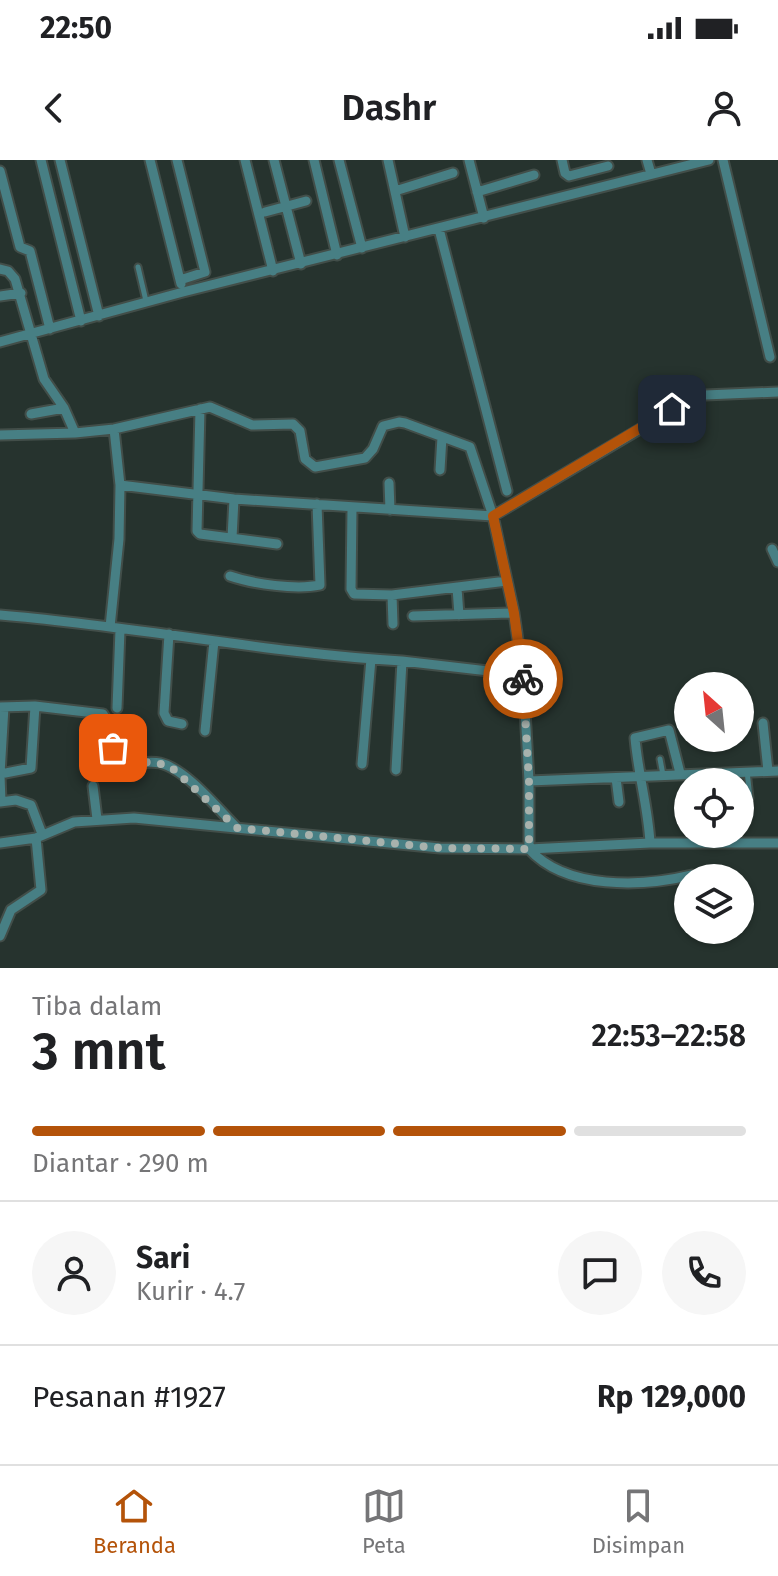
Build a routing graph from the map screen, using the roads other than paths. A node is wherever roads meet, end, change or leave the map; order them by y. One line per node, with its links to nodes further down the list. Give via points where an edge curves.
1 (41, 160): 42 (street)
2 (60, 160): 41 (street)
3 (150, 160): 36 (street)
4 (177, 160): 36 (street, via 205,272)
5 (245, 160): 35 (street)
6 (274, 160): 25 (street)
7 (314, 160): 31 (street)
8 (339, 160): 30 (street)
9 (388, 160): 22 (street)
10 (469, 160): 23 (street)
11 (562, 160): 15 (street, via 569,176)
12 (647, 160): 19 (street)
13 (709, 160): 16 (street)
14 (723, 160): 46 (street)
15 (607, 163): 21 (street)
16 (687, 163): 19 (street)
17 (0, 171): 43 (street, via 20,247 30,251)
18 (453, 173): 22 (street)
19 (651, 174): 21 (street)
20 (534, 175): 23 (street)
21 (614, 185): 27 (street)
22 (395, 191): 29 (street)
23 (477, 192): 27 (street)
24 (306, 201): 25 (street)
25 (286, 206): 26 (street); 32 (street)
26 (265, 212)
27 (484, 218): 28 (street)
28 (439, 229): 29 (street); 58 (street)
29 (405, 237): 30 (street)
30 (362, 248): 31 (street)
31 (337, 255): 32 (street)
32 (301, 264): 35 (street)
33 (138, 267): 40 (lane)
34 (0, 269): 38 (street, via 13,276)
35 (273, 271): 37 (street)
36 (180, 280): 37 (street)
37 (183, 292): 40 (street)
38 (21, 293): 39 (street); 44 (street)
39 (0, 296)
40 (147, 302): 41 (street)
41 (99, 316): 42 (street)
42 (81, 321): 43 (street)
43 (50, 329): 44 (street)
44 (31, 334): 45 (street); 48 (street, via 44,379)
45 (1, 338)
46 (770, 357)
47 (778, 392): 64 (street, via 689,400)
48 (64, 408): 50 (street); 52 (street)
49 (200, 409): 51 (street); 54 (street, via 216,408 252,425 293,424 300,431 306,462 319,467 365,458 386,424 405,423); 59 (street)
50 (31, 414)
51 (114, 429): 52 (street); 57 (street)
52 (75, 433): 53 (street)
53 (0, 435)
54 (442, 437): 55 (street); 64 (street, via 471,449)
55 (440, 470)
56 (389, 483): 63 (street)
57 (120, 485): 59 (street); 78 (street)
58 (507, 491)
59 (199, 496): 60 (street); 65 (street, via 199,533)
60 (234, 499): 61 (street); 65 (street)
61 (317, 504): 62 (street); 69 (street, via 320,585 297,587)
62 (352, 509): 63 (street); 72 (street, via 351,591 358,596)
63 (390, 510): 64 (street)
64 (493, 516): 70 (street)
65 (232, 538): 66 (street)
66 (277, 544)
67 (772, 549): 68 (street)
68 (778, 562)
69 (230, 576)
70 (507, 581): 71 (street); 73 (street)
71 (457, 588): 72 (street); 75 (street)
72 (392, 595): 77 (street)
73 (514, 613): 75 (street); 84 (street)
74 (0, 615): 78 (street)
75 (459, 615): 76 (street)
76 (413, 616)
77 (393, 624)
78 (110, 627): 79 (street)
79 (120, 630): 80 (street); 87 (street)
80 (169, 634): 81 (street); 89 (street, via 164,713 168,721)
81 (214, 641): 82 (street); 90 (street)
82 (371, 659): 83 (street); 92 (street)
83 (402, 661): 84 (street); 94 (street)
84 (522, 669): 101 (street)
85 (35, 706): 86 (street); 96 (street, via 31,768); 106 (street, via 103,714 117,760 171,767)
86 (2, 707): 96 (street)
87 (117, 708)
88 (763, 723): 95 (street)
89 (182, 724)
90 (205, 731)
91 (660, 759): 98 (lane)
92 (362, 764)
93 (679, 768): 99 (street, via 672,735 666,730 635,738)
94 (396, 770)
95 (773, 771)
96 (0, 774): 103 (street)
97 (674, 774): 98 (street)
98 (663, 775): 99 (street)
99 (639, 776): 100 (street); 109 (street)
100 (616, 778): 101 (street); 104 (street)
101 (529, 781): 111 (street)
102 (93, 786): 105 (street)
103 (0, 802): 107 (street, via 31,805)
104 (619, 802)
105 (97, 819): 106 (street); 107 (street, via 62,825)
106 (237, 828): 111 (street, via 440,848)
107 (39, 836): 108 (street); 113 (street, via 41,890 11,910)
108 (0, 843)
109 (650, 843): 110 (street); 111 (street)
110 (778, 843)
111 (529, 849): 112 (street, via 538,859 582,880)
112 (674, 879)
113 (0, 936)

